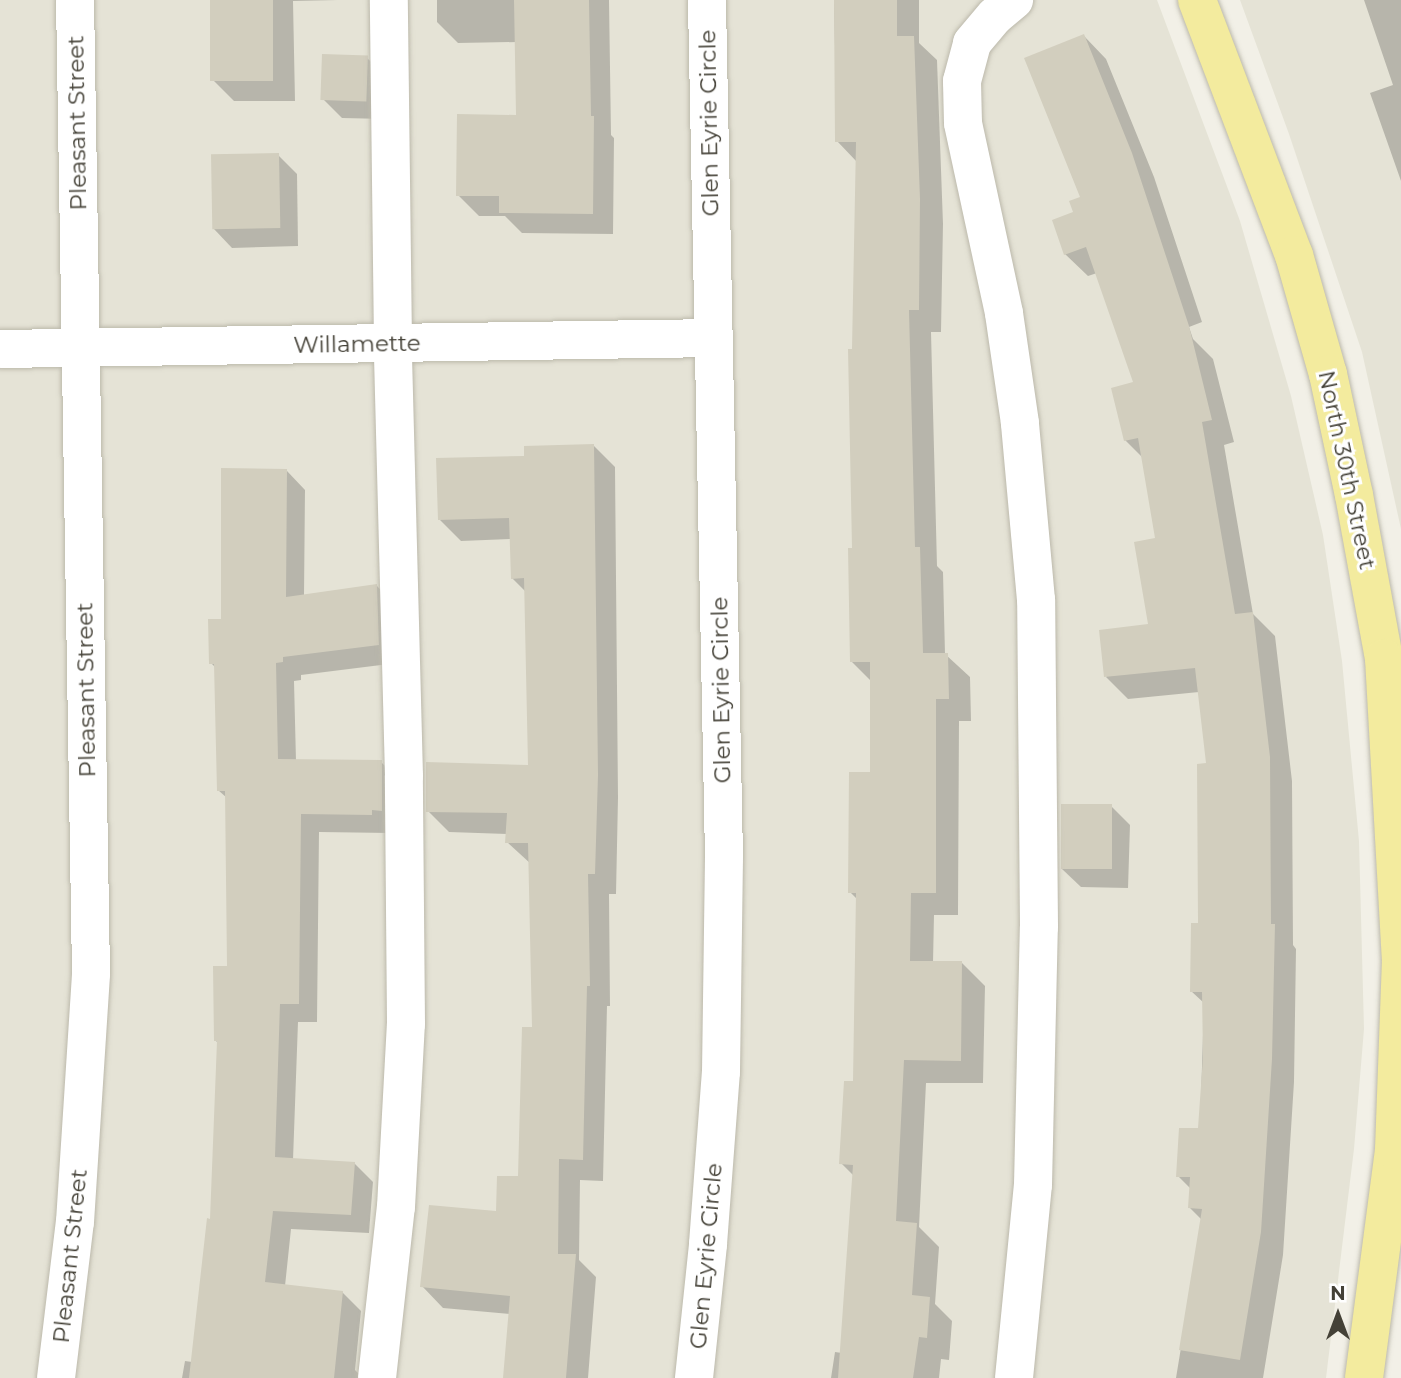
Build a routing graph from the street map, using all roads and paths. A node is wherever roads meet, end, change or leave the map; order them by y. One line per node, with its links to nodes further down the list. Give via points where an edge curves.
1 (75, 0): 8 (street, Pleasant Street)
2 (389, 0): 7 (street)
3 (707, 0): 6 (street, Glen Eyrie Circle)
4 (1014, 0): 14 (street, via 972,43 962,81 963,123 1004,313 1020,423 1036,600 1039,928 1033,1185)
5 (1197, 0): 10 (main road, North 30th Street, via 1294,255 1328,374 1351,482 1384,658)
6 (714, 338): 7 (street, Willamette); 13 (street, Glen Eyrie Circle, via 724,857 721,1072)
7 (393, 344): 8 (street, Willamette); 12 (street, via 405,1024 396,1207)
8 (79, 347): 9 (street, Willamette); 11 (street, Pleasant Street, via 91,974 75,1222)
9 (0, 349)
10 (1401, 961): 15 (main road, North 30th Street, via 1394,1150)
11 (56, 1378)
12 (377, 1378)
13 (694, 1378)
14 (1014, 1378)
15 (1364, 1378)

